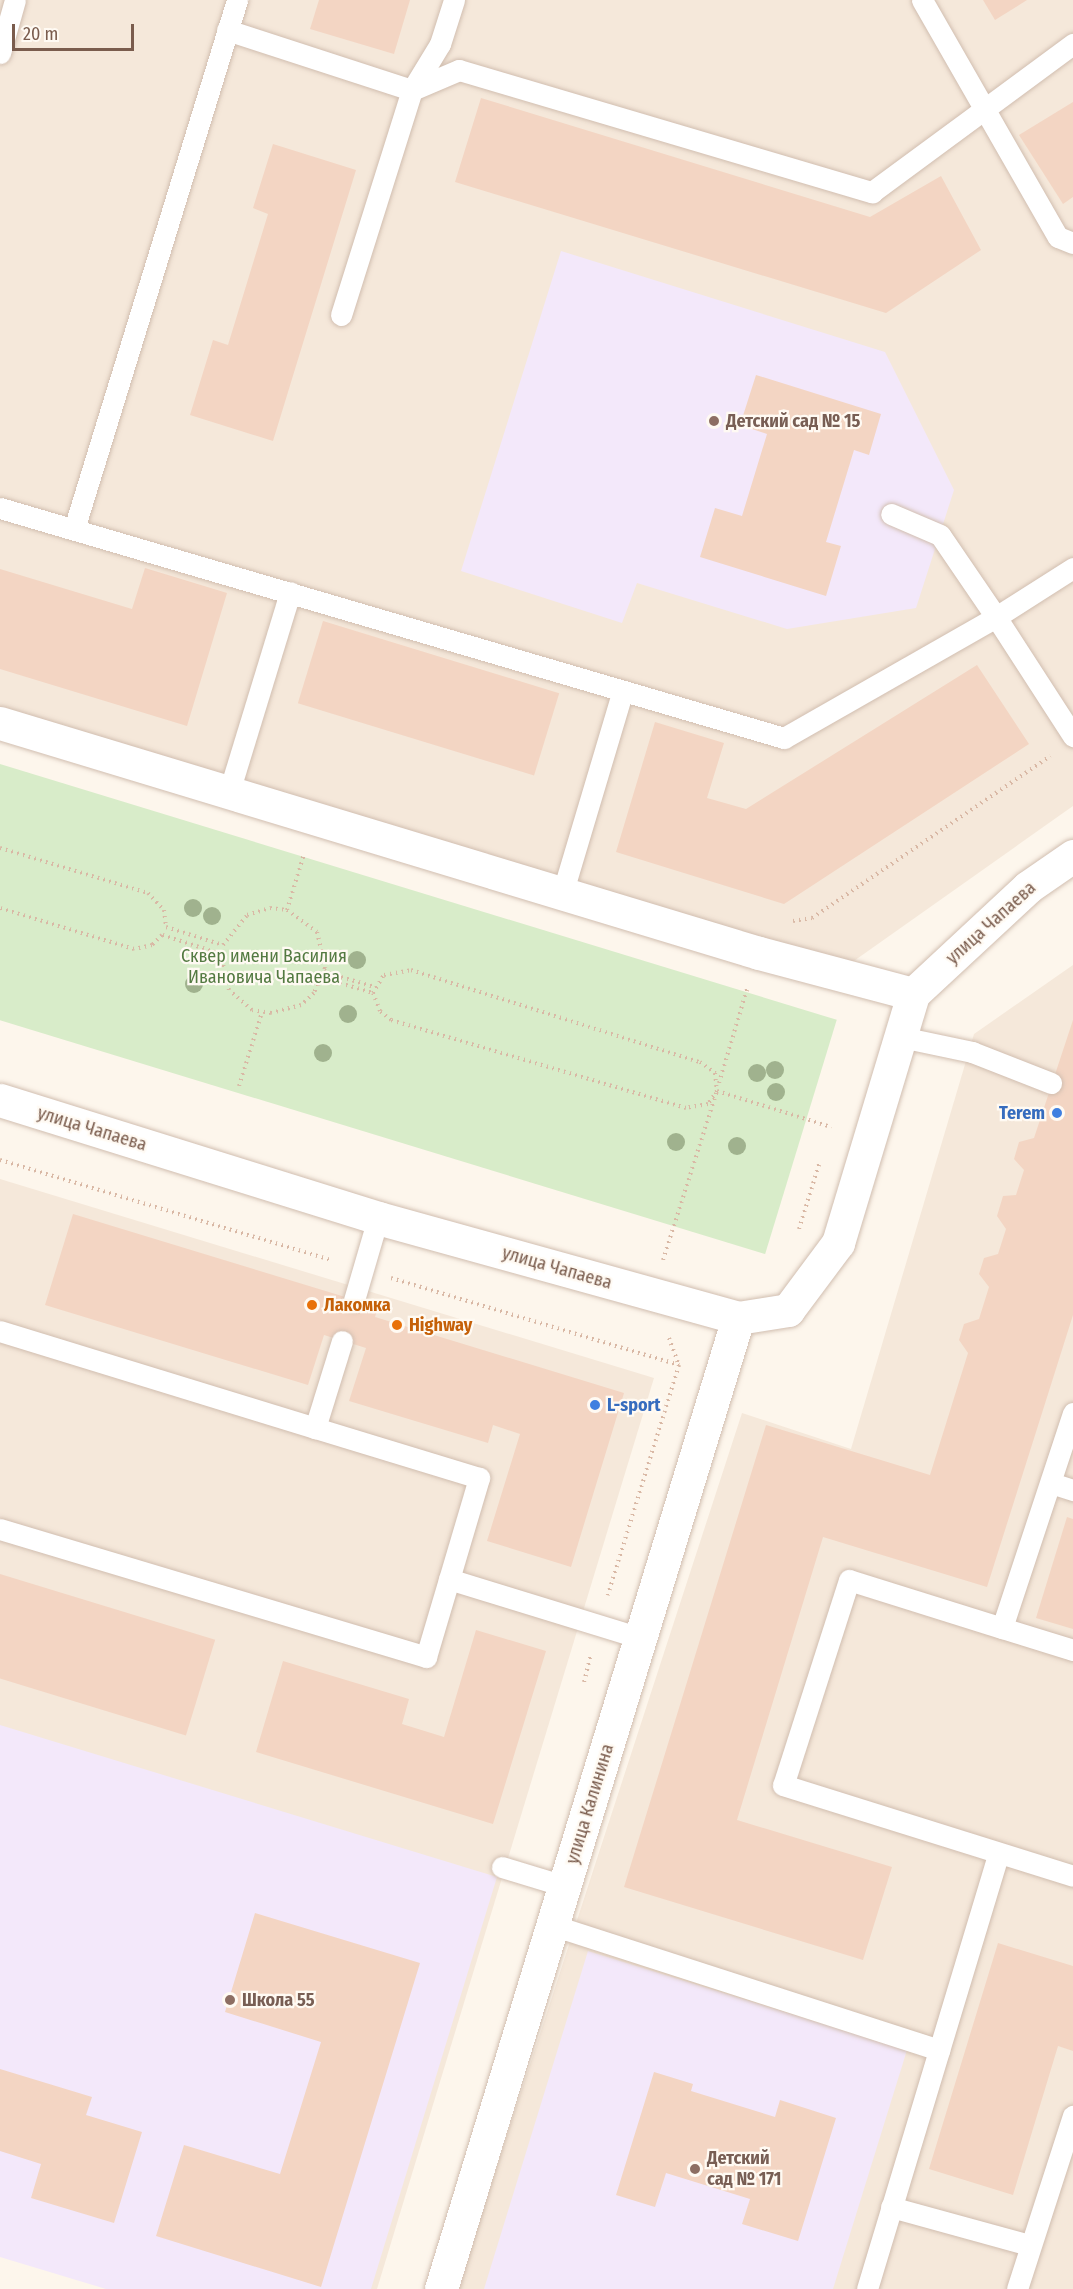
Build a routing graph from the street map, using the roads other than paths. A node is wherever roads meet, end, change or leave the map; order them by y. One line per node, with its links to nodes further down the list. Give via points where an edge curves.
1 (15, 0): 7 (lane)
2 (237, 0): 5 (lane)
3 (454, 0): 8 (lane, via 440,44)
4 (922, 0): 9 (lane)
5 (227, 30): 8 (lane); 14 (lane)
6 (1073, 44): 9 (lane)
7 (0, 53)
8 (412, 90): 9 (lane, via 459,70 872,192); 11 (lane)
9 (982, 107): 10 (lane, via 1058,237)
10 (1073, 243)
11 (341, 315)
12 (0, 508): 14 (lane)
13 (891, 514): 17 (lane, via 940,535)
14 (74, 529): 16 (lane)
15 (1073, 568): 17 (lane)
16 (290, 592): 18 (lane); 21 (lane)
17 (996, 617): 18 (lane, via 784,738); 20 (lane)
18 (622, 693): 23 (lane)
19 (0, 723): 21 (street)
20 (1073, 736)
21 (229, 792): 23 (street)
22 (1073, 856): 24 (street, улица Чапаева, via 1028,887)
23 (563, 891): 24 (street, via 759,953)
24 (913, 994): 25 (street, улица Чапаева)
25 (901, 1037): 26 (lane, via 972,1052); 30 (street, улица Чапаева, via 838,1243 788,1310)
26 (1051, 1083)
27 (0, 1100): 28 (street, улица Чапаева)
28 (378, 1218): 29 (lane); 30 (street, улица Чапаева)
29 (354, 1300)
30 (738, 1318): 40 (street, улица Калинина)
31 (0, 1331): 34 (lane)
32 (342, 1341): 34 (lane)
33 (1073, 1413): 35 (lane)
34 (315, 1428): 38 (lane, via 478,1478)
35 (1051, 1483): 36 (lane); 39 (lane)
36 (1073, 1490)
37 (0, 1529): 38 (lane, via 426,1657)
38 (449, 1579): 40 (lane)
39 (1002, 1628): 41 (lane); 42 (lane, via 849,1580 783,1785)
40 (641, 1638): 45 (street, улица Калинина)
41 (1073, 1650)
42 (998, 1854): 44 (lane); 47 (lane)
43 (502, 1868): 45 (lane)
44 (1073, 1876)
45 (564, 1886): 46 (street, улица Калинина)
46 (552, 1925): 47 (lane); 51 (street, улица Калинина)
47 (939, 2050): 49 (lane)
48 (1073, 2116): 50 (lane)
49 (891, 2207): 50 (lane); 52 (lane)
50 (1029, 2245): 53 (lane)
51 (441, 2289)
52 (867, 2289)
53 (1017, 2289)

